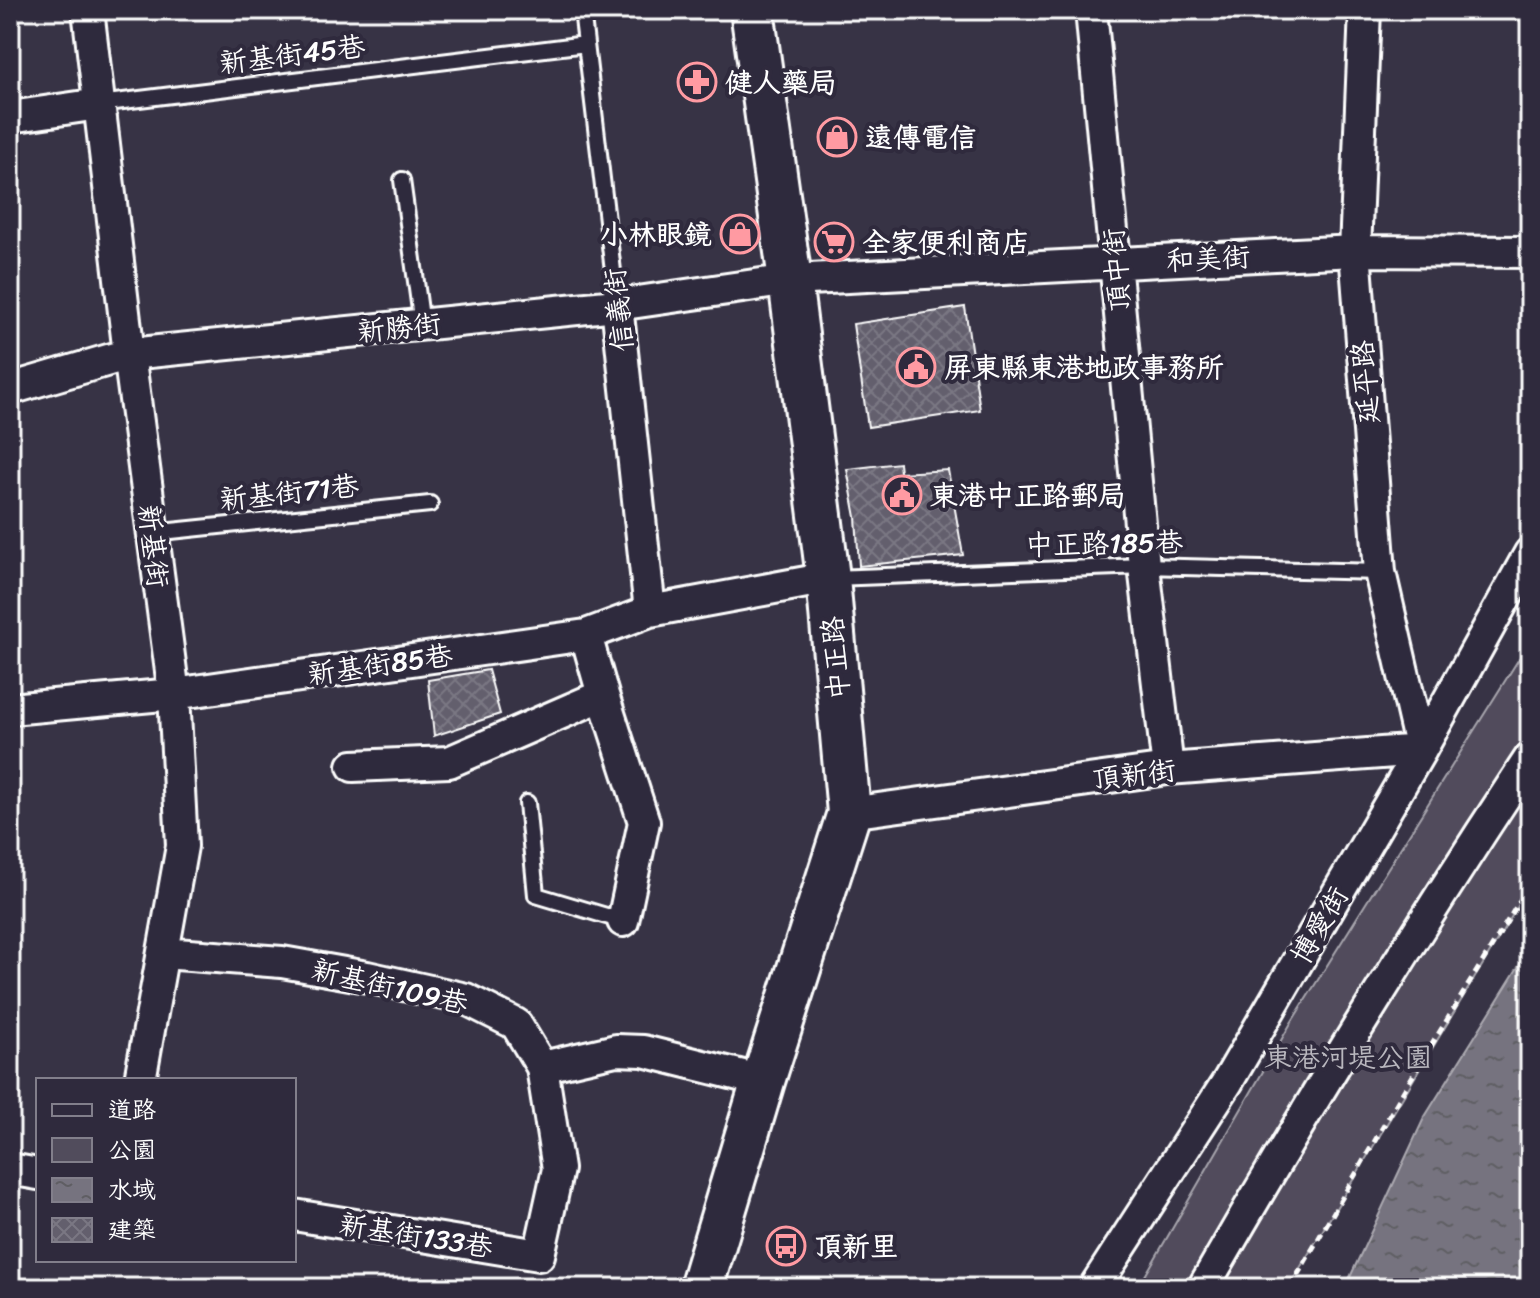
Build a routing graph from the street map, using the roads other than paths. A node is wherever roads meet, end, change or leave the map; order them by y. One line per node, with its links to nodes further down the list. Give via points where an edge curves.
1 (88, 10): 7 (street, 新基街)
2 (582, 10): 6 (lane, 信義街)
3 (752, 10): 13 (main road, 中正路)
4 (1091, 10): 12 (street, 頂中街)
5 (1365, 10): 10 (street, 延平路)
6 (586, 44): 7 (lane, 新基街45巷); 14 (lane, 信義街)
7 (99, 104): 8 (street); 16 (street, 新基街)
8 (10, 117)
9 (402, 180): 15 (lane)
10 (1355, 251): 11 (street, 和美街); 12 (street, 和美街); 22 (street, 延平路)
11 (1530, 252)
12 (1116, 262): 13 (street, 和美街); 21 (street, 頂中街)
13 (790, 280): 14 (street, 新勝街); 23 (main road, 中正路)
14 (617, 305): 15 (street, 新勝街); 24 (street, 信義街)
15 (422, 325): 16 (street, 新勝街)
16 (129, 354): 17 (street, 新勝街); 19 (street, 新基街)
17 (10, 389)
18 (430, 504): 19 (lane, 新基街71巷)
19 (152, 533): 26 (street, 新基街)
20 (1530, 553): 29 (street, 博愛街)
21 (1144, 566): 22 (lane, 中正路185巷); 23 (lane, 中正路185巷); 32 (street, 頂中街)
22 (1380, 572): 29 (street, 延平路)
23 (828, 578): 24 (street, 新基街85巷); 34 (main road, 中正路)
24 (650, 611): 25 (street, 新基街85巷)
25 (586, 635): 26 (street, 新基街85巷); 27 (street)
26 (174, 694): 28 (street, 新基街85巷); 36 (street, 新基街, via 182,846)
27 (603, 695): 31 (street, via 449,762); 35 (street, via 644,822)
28 (10, 709)
29 (1421, 750): 32 (street, 頂新街); 45 (street, 博愛街, via 1228,1081)
30 (1530, 758): 46 (street, via 1294,1130)
31 (353, 766)
32 (1168, 769): 34 (street, 頂新街)
33 (527, 803): 35 (lane, via 536,895)
34 (849, 813): 39 (main road, 中正路)
35 (623, 921)
36 (163, 953): 37 (street, 新基街109巷, via 282,962 466,999 516,1024); 38 (street, 新基街)
37 (542, 1067): 39 (street, via 616,1050 643,1051); 43 (street, 新基街109巷, via 558,1169)
38 (140, 1078)
39 (763, 1081): 44 (main road, 中正路)
40 (10, 1169): 41 (street)
41 (36, 1174)
42 (296, 1215): 43 (street, 新基街133巷)
43 (539, 1255)
44 (701, 1288)
45 (1094, 1288)
46 (1203, 1288)

